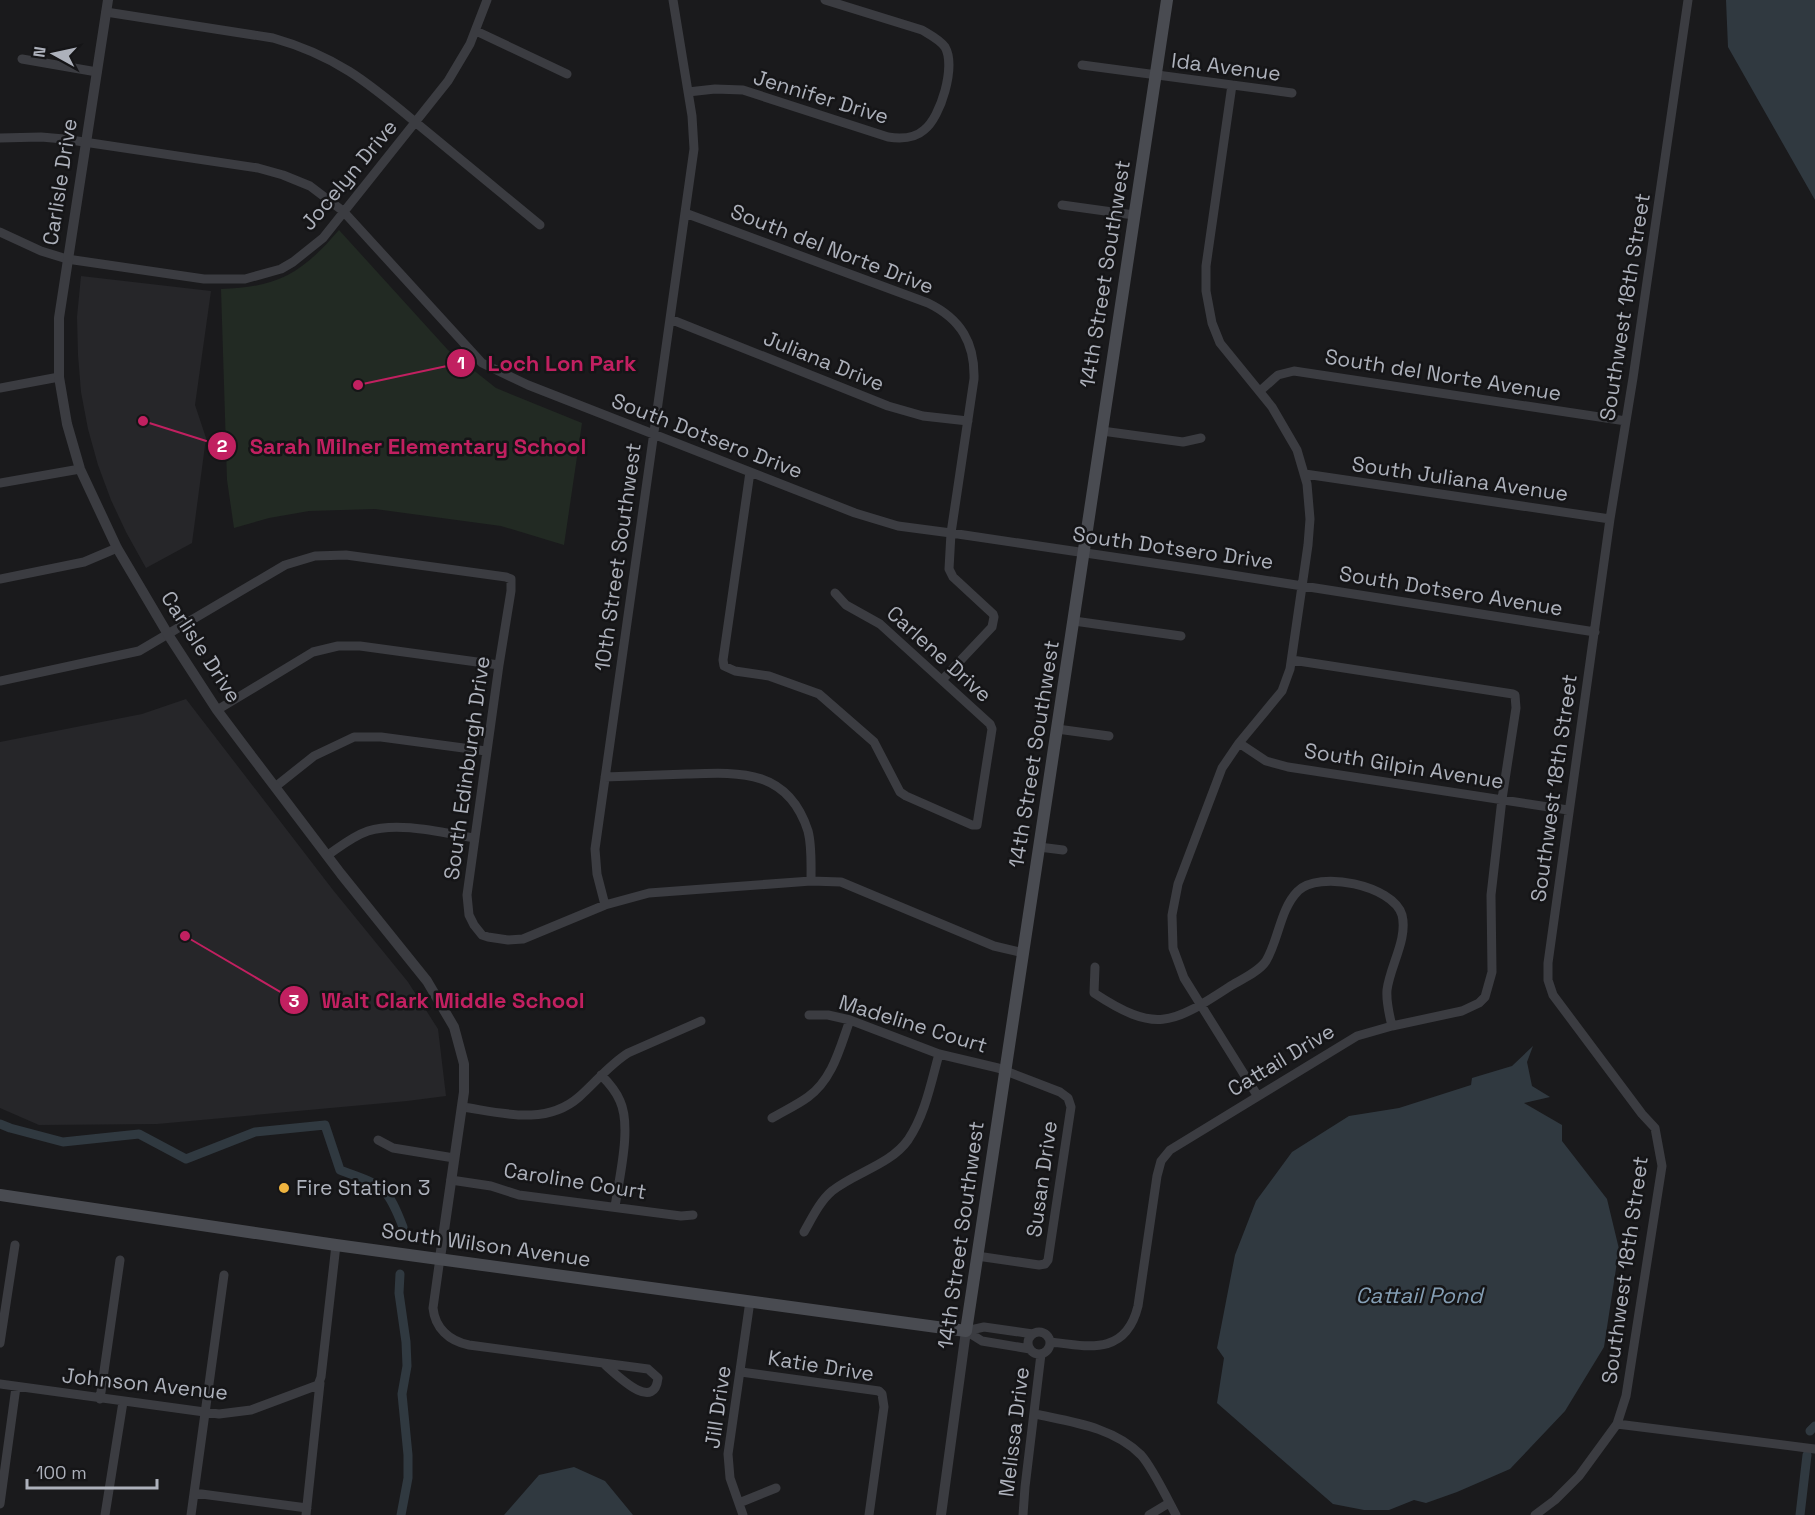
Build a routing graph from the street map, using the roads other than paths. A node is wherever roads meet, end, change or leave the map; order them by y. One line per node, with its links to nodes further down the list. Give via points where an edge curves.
1 (108, 0): 7 (street, Carlisle Drive)
2 (487, 0): 8 (street, Jocelyn Drive)
3 (673, 0): 15 (street, 10th Street Southwest)
4 (825, 0): 15 (street, Jennifer Drive, via 922,30 945,47 949,75 936,115 926,129 909,138 888,137 743,90)
5 (1167, 0): 13 (main road, 14th Street Southwest)
6 (1688, 0): 32 (street, Southwest 18th Street)
7 (106, 12): 11 (street, Carlisle Drive); 17 (street, via 297,45 354,72)
8 (476, 31): 12 (street); 17 (street, Jocelyn Drive, via 459,64)
9 (22, 59): 11 (street)
10 (1082, 65): 13 (street, Ida Avenue)
11 (97, 72): 19 (street, Carlisle Drive)
12 (567, 74)
13 (1155, 76): 14 (street, Ida Avenue); 23 (main road, 14th Street Southwest)
14 (1232, 85): 16 (street, Ida Avenue); 30 (street, via 1206,266 1206,291 1220,343)
15 (688, 92): 22 (street, 10th Street Southwest, via 694,149)
16 (1292, 93)
17 (416, 122): 21 (street, Jocelyn Drive); 24 (street)
18 (0, 138): 19 (street, South Dotsero Drive)
19 (88, 142): 21 (street, South Dotsero Drive, via 258,168 310,186); 26 (street, Carlisle Drive)
20 (1062, 205): 23 (street)
21 (343, 211): 26 (street, Jocelyn Drive, via 323,238 293,262 245,279 204,279); 34 (street, South Dotsero Drive, via 482,363)
22 (685, 213): 27 (street, 10th Street Southwest); 31 (street, South del Norte Drive, via 915,298 949,315 965,334 973,355)
23 (1134, 215): 33 (main road, 14th Street Southwest)
24 (540, 225)
25 (0, 232): 26 (street, Jocelyn Drive)
26 (68, 259): 28 (street, Carlisle Drive, via 59,318)
27 (670, 319): 31 (street, Juliana Drive, via 888,406 923,416); 34 (street, 10th Street Southwest)
28 (60, 377): 29 (street); 36 (street, Carlisle Drive, via 67,424)
29 (0, 388)
30 (1260, 391): 32 (street, South del Norte Avenue, via 1278,375 1294,371); 38 (street, via 1286,429)
31 (968, 421): 41 (street, South del Norte Drive)
32 (1626, 421): 40 (street, Southwest 18th Street)
33 (1102, 431): 35 (street, via 1183,442); 43 (main road, 14th Street Southwest)
34 (653, 435): 37 (street, South Dotsero Drive); 60 (street, 10th Street Southwest)
35 (1201, 438)
36 (80, 469): 39 (street); 42 (street, Carlisle Drive)
37 (750, 472): 41 (street, South Dotsero Drive, via 898,526); 53 (street, Carlene Drive, via 723,660 726,668 769,676 819,694 874,742 900,792 974,826 979,821 992,727)
38 (1305, 474): 40 (street, South Juliana Avenue); 45 (street, via 1310,519)
39 (0, 483)
40 (1610, 519): 48 (street, Southwest 18th Street)
41 (951, 532): 43 (street, South Dotsero Drive); 53 (street, South del Norte Drive, via 950,572 994,617 992,627)
42 (117, 548): 44 (street, via 84,562); 49 (street, Carlisle Drive)
43 (1083, 553): 45 (street, South Dotsero Drive); 47 (main road, 14th Street Southwest)
44 (0, 579)
45 (1302, 586): 48 (street, South Dotsero Avenue); 51 (street)
46 (835, 593): 53 (street, Carlene Drive, via 846,605 880,624)
47 (1074, 621): 50 (street); 56 (main road, 14th Street Southwest)
48 (1595, 632): 63 (street, Southwest 18th Street)
49 (169, 636): 52 (street, South Edinburgh Drive, via 285,565 315,556 346,555 508,578 512,583); 54 (street, South Edinburgh Drive, via 127,656); 55 (street, Carlisle Drive)
50 (1181, 636)
51 (1292, 660): 58 (street, via 1282,691); 62 (street, Cattail Drive, via 1513,694 1517,698 1516,708)
52 (499, 665): 55 (street, via 338,645 313,652); 59 (street, South Edinburgh Drive)
53 (942, 680)
54 (0, 681)
55 (217, 710): 61 (street, Carlisle Drive)
56 (1057, 729): 57 (street); 65 (main road, 14th Street Southwest)
57 (1109, 736)
58 (1239, 743): 62 (street, South Gilpin Avenue, via 1273,764); 72 (street, via 1216,783 1173,905 1176,959)
59 (486, 751): 61 (street, via 354,737 314,756); 64 (street, South Edinburgh Drive)
60 (605, 777): 68 (street, via 733,772 765,780 780,789 802,816 810,840); 69 (street, 10th Street Southwest, via 595,849)
61 (275, 787): 67 (street, Carlisle Drive)
62 (1502, 799): 63 (street, South Gilpin Avenue); 76 (street, Cattail Drive, via 1491,895 1492,972 1485,997 1462,1011)
63 (1568, 810): 112 (street, Southwest 18th Street, via 1548,980 1552,995 1656,1128 1662,1166 1634,1353)
64 (474, 838): 67 (street, via 391,828 370,830); 69 (street, South Edinburgh Drive, via 468,909 482,935 500,940 523,939)
65 (1039, 847): 66 (street); 70 (main road, 14th Street Southwest)
66 (1063, 850)
67 (328, 855): 81 (street, Carlisle Drive, via 427,981 447,1014 464,1064)
68 (811, 881): 69 (street, South Edinburgh Drive, via 649,893); 70 (street, South Edinburgh Drive, via 841,882 994,946)
69 (605, 905)
70 (1024, 952): 78 (main road, 14th Street Southwest)
71 (1095, 967): 72 (street, via 1094,993 1140,1017 1167,1020)
72 (1202, 1005): 76 (street, via 1264,964 1289,903 1300,889 1317,881 1328,881 1377,890 1399,909 1403,930 1387,992); 80 (street)
73 (809, 1015): 74 (street, Madeline Court)
74 (850, 1020): 77 (street, Madeline Court); 82 (street, via 824,1082 808,1097)
75 (701, 1021): 79 (street, via 628,1053)
76 (1392, 1026): 80 (street, Cattail Drive, via 1352,1038)
77 (939, 1054): 78 (street, Madeline Court); 89 (street, via 921,1114 907,1141 890,1156 832,1191)
78 (1005, 1071): 92 (main road, 14th Street Southwest); 92 (street, Susan Drive, via 1060,1092 1070,1103 1050,1255 1045,1264 1039,1265)
79 (601, 1075): 81 (street, via 566,1107 542,1114 520,1116); 87 (street, via 620,1100 626,1123)
80 (1257, 1095): 99 (street, Cattail Drive, via 1177,1145 1161,1161 1138,1306 1126,1332 1100,1347)
81 (463, 1107): 84 (street, Carlisle Drive)
82 (772, 1118)
83 (378, 1140): 84 (street, via 393,1148)
84 (454, 1158): 85 (street, Carlisle Drive)
85 (451, 1180): 87 (street, Caroline Court, via 519,1195); 93 (street, Carlisle Drive)
86 (0, 1195): 91 (main road, South Wilson Avenue)
87 (615, 1207): 88 (street, Caroline Court)
88 (693, 1215)
89 (804, 1232)
90 (15, 1245): 100 (street)
91 (336, 1245): 93 (main road, South Wilson Avenue); 106 (street)
92 (977, 1256): 97 (main road, 14th Street Southwest)
93 (440, 1258): 96 (main road, South Wilson Avenue); 103 (street, via 434,1315 449,1338 469,1345)
94 (120, 1260): 108 (street)
95 (224, 1275): 110 (street)
96 (750, 1301): 97 (main road, South Wilson Avenue); 104 (street, Jill Drive)
97 (966, 1331): 98 (street, South Wilson Avenue, via 984,1328); 101 (street, South Wilson Avenue, via 982,1341); 124 (street, 14th Street Southwest)
98 (1033, 1334): 99 (street, via 1044,1332); 101 (street)
99 (1050, 1342): 102 (street)
100 (0, 1343)
101 (1030, 1349): 102 (street)
102 (1041, 1354): 111 (street, Melissa Drive)
103 (603, 1363): 103 (street, via 648,1369 654,1372 657,1384 646,1393 638,1392)
104 (741, 1372): 117 (street, Jill Drive, via 728,1460); 123 (street, Katie Drive, via 882,1394 884,1407)
105 (0, 1384): 107 (street, Johnson Avenue)
106 (319, 1384): 110 (street, Johnson Avenue, via 251,1410); 119 (street)
107 (16, 1387): 108 (street, Johnson Avenue); 116 (street)
108 (100, 1399): 109 (street, Johnson Avenue)
109 (123, 1402): 110 (street, Johnson Avenue); 120 (street)
110 (204, 1413): 115 (street)
111 (1035, 1414): 118 (street, via 1088,1425 1123,1442 1141,1455); 125 (street, Melissa Drive)
112 (1617, 1424): 113 (street); 128 (street, Southwest 18th Street, via 1579,1476)
113 (1815, 1449)
114 (776, 1488): 117 (street)
115 (194, 1493): 119 (street); 121 (street)
116 (0, 1497)
117 (739, 1503): 122 (street, Jill Drive)
118 (1169, 1503): 126 (street); 127 (street)
119 (306, 1511)
120 (105, 1515)
121 (191, 1515)
122 (743, 1515)
123 (869, 1515)
124 (940, 1515)
125 (1023, 1515)
126 (1149, 1515)
127 (1176, 1515)
128 (1535, 1515)

